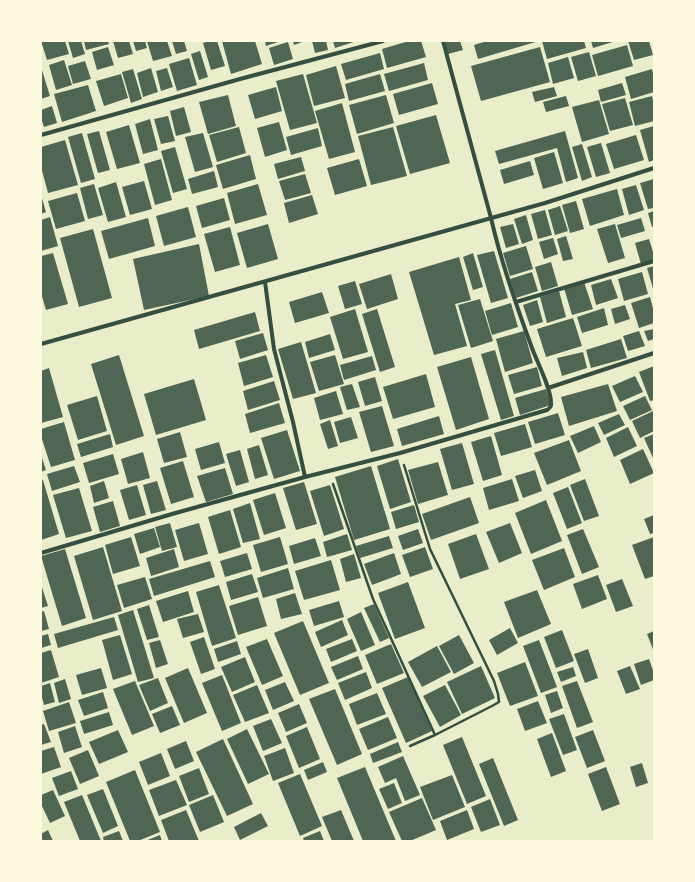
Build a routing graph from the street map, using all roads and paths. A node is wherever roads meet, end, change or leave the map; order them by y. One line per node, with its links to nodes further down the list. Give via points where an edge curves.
1 (383, 41): 3 (street)
2 (443, 41): 5 (street)
3 (41, 135)
4 (654, 168): 5 (street)
5 (491, 218): 7 (street); 8 (street)
6 (654, 261): 8 (street)
7 (265, 282): 9 (street); 14 (street, via 274,349)
8 (516, 302): 11 (street)
9 (41, 344)
10 (654, 353): 11 (street)
11 (548, 388): 12 (street, via 552,404 547,410)
12 (400, 453): 13 (street); 16 (path, via 430,549 498,694 498,702)
13 (328, 471): 14 (street); 16 (path, via 373,599)
14 (305, 477): 15 (street)
15 (41, 553)
16 (435, 735): 17 (path)
17 (410, 746)

